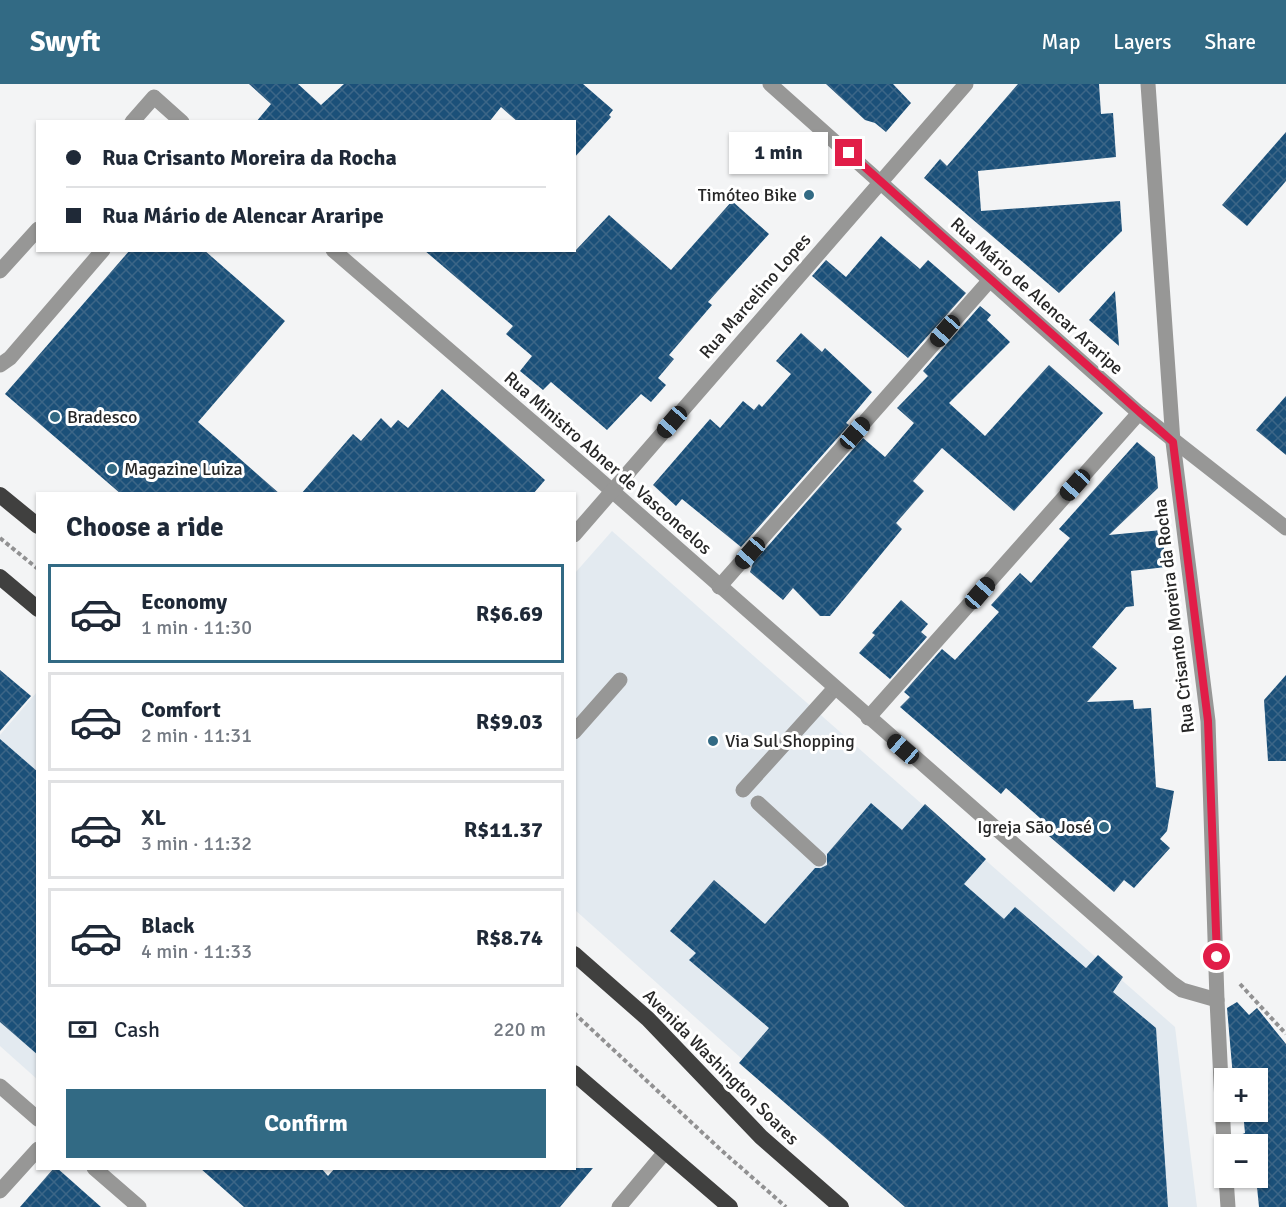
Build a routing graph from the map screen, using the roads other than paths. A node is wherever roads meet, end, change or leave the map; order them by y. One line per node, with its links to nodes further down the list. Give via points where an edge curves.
1 (770, 84): 7 (street, Rua Mário de Alencar Araripe)
2 (966, 84): 7 (street, Rua Marcelino Lopes)
3 (1148, 84): 15 (street, Rua Crisanto Moreira da Rocha)
4 (155, 91): 5 (street); 6 (street)
5 (133, 120)
6 (180, 120)
7 (881, 181): 12 (street, Rua Mário de Alencar Araripe); 16 (street, Rua Marcelino Lopes)
8 (36, 231): 11 (street)
9 (101, 252): 13 (street, via 10,358)
10 (335, 252): 16 (street, Rua Ministro Abner de Vasconcelos)
11 (0, 271)
12 (990, 280): 14 (street, Rua Mário de Alencar Araripe); 22 (street)
13 (0, 364)
14 (1139, 413): 15 (street, Rua Mário de Alencar Araripe); 26 (street)
15 (1173, 442): 19 (street, Rua Mário de Alencar Araripe); 32 (street, Rua Crisanto Moreira da Rocha, via 1208,721)
16 (612, 491): 20 (street, Rua Marcelino Lopes); 22 (street, Rua Ministro Abner de Vasconcelos)
17 (0, 495): 18 (highway)
18 (36, 524)
19 (1286, 528)
20 (576, 533)
21 (0, 577): 23 (highway)
22 (719, 587): 25 (street, Rua Ministro Abner de Vasconcelos)
23 (36, 607)
24 (620, 680): 27 (street)
25 (834, 689): 26 (street, Rua Ministro Abner de Vasconcelos); 28 (street)
26 (868, 718): 32 (street, Rua Ministro Abner de Vasconcelos, via 1172,983 1182,990)
27 (576, 730)
28 (743, 790)
29 (758, 803): 30 (street)
30 (819, 859)
31 (576, 956): 45 (highway, Avenida Washington Soares, via 648,1018 761,1137)
32 (1217, 1000): 36 (street, Rua Crisanto Moreira da Rocha)
33 (576, 1075): 38 (highway)
34 (0, 1086): 35 (street)
35 (36, 1117)
36 (1224, 1134)
37 (36, 1151): 41 (street)
38 (665, 1152): 43 (street); 44 (highway)
39 (96, 1170): 42 (street)
40 (1227, 1188): 46 (street)
41 (0, 1191)
42 (139, 1207)
43 (619, 1207)
44 (730, 1207)
45 (841, 1207)
46 (1228, 1207)

